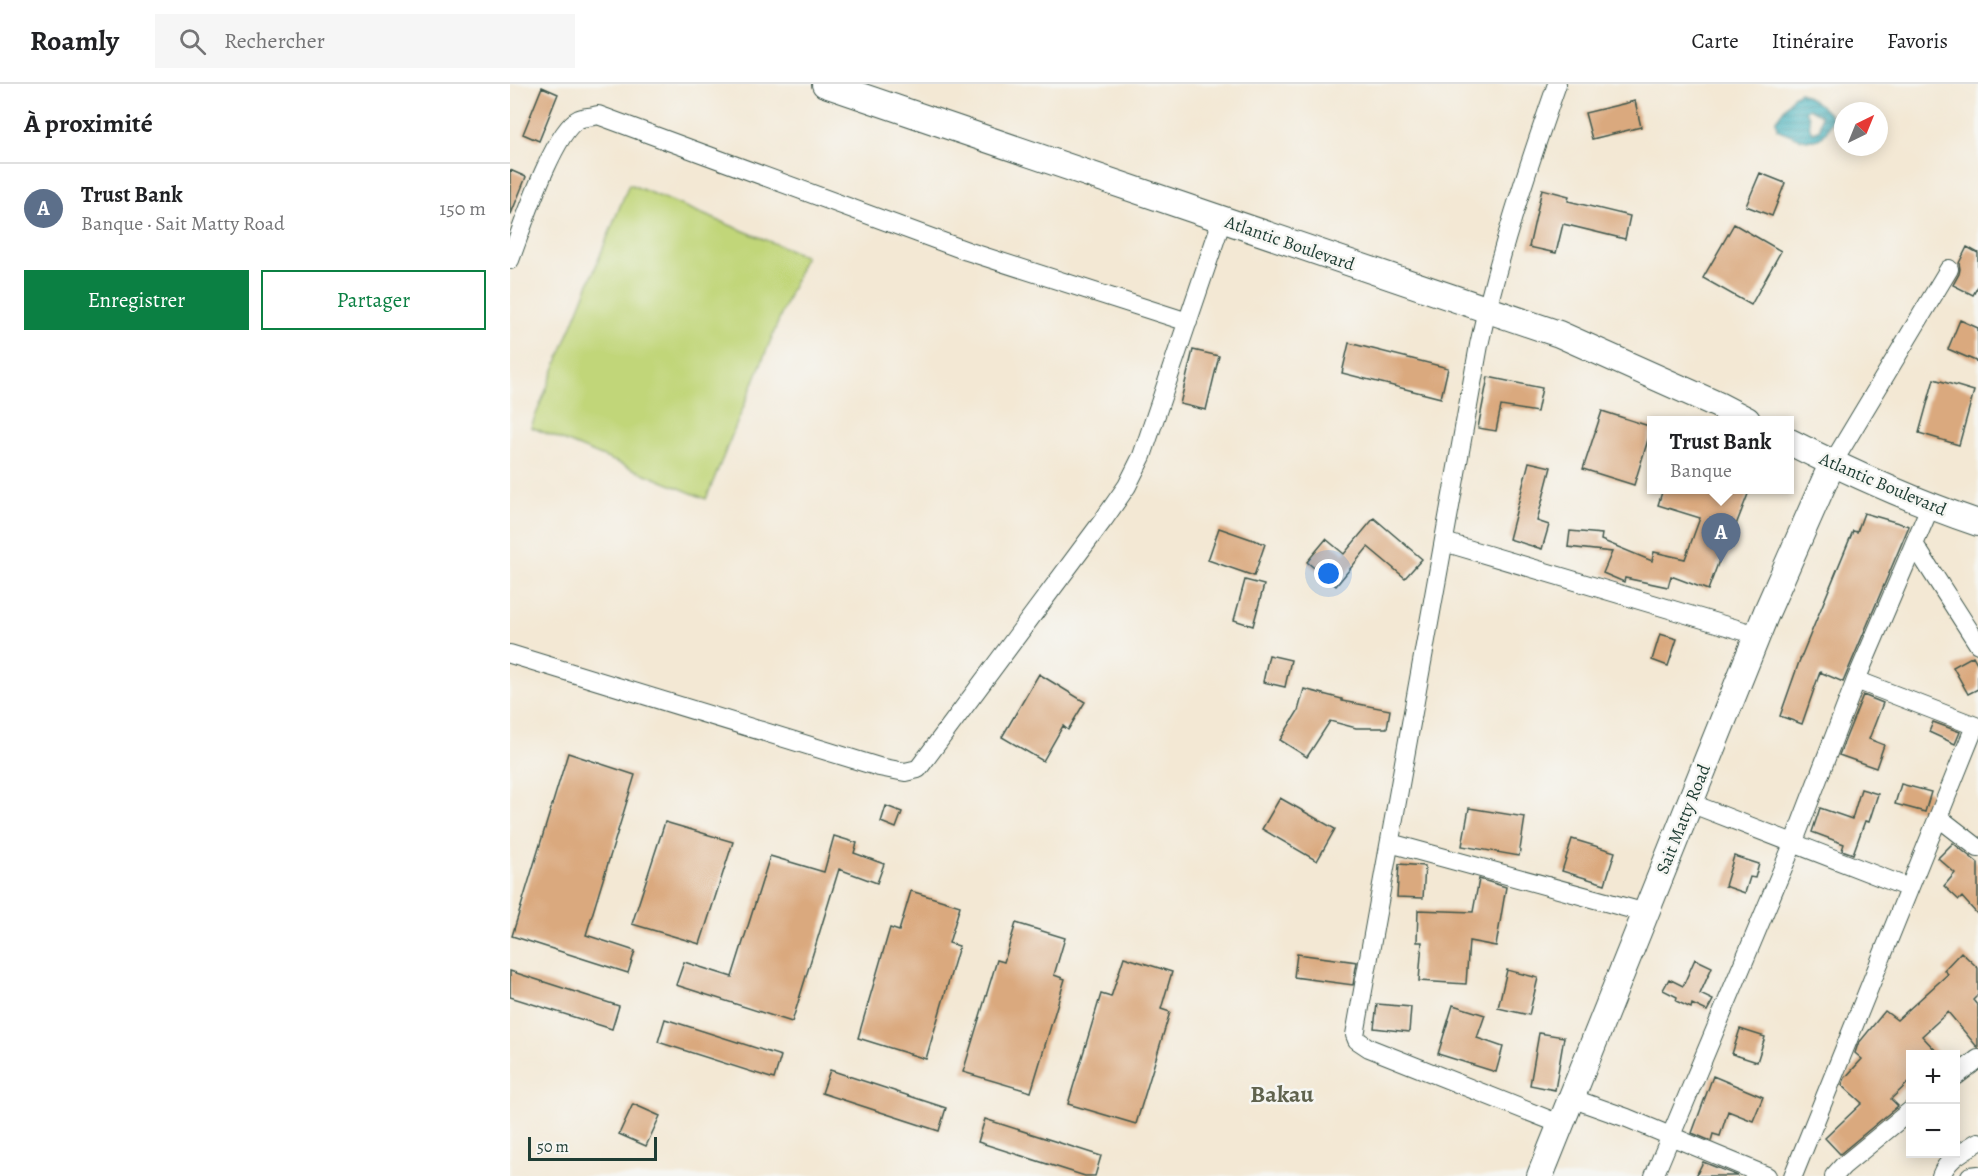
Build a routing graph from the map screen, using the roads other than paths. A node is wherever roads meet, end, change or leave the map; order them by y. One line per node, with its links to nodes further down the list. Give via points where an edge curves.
1 (825, 84): 3 (street, Atlantic Boulevard)
2 (1557, 84): 6 (street, via 1527,168)
3 (1222, 220): 6 (street, Atlantic Boulevard); 7 (street)
4 (510, 260): 7 (street, via 545,169 562,137 578,120 597,115 967,251)
5 (1949, 269): 10 (street)
6 (1487, 310): 8 (street, Atlantic Boulevard, via 1559,334); 13 (street)
7 (1188, 322): 17 (street, via 1142,456 1126,486 918,769 905,772 879,767)
8 (1738, 416)
9 (1794, 444): 10 (street, Atlantic Boulevard)
10 (1832, 464): 11 (street, Atlantic Boulevard); 15 (street, Sait Matty Road)
11 (1930, 507): 12 (street, Atlantic Boulevard); 14 (street)
12 (1978, 523)
13 (1444, 542): 15 (street); 22 (street)
14 (1914, 544): 16 (street); 18 (street)
15 (1758, 635): 20 (street, Sait Matty Road)
16 (1978, 644)
17 (510, 654)
18 (1856, 680): 19 (street); 23 (street)
19 (1976, 727): 21 (street)
20 (1690, 803): 23 (street); 26 (street, Sait Matty Road)
21 (1938, 817): 24 (street); 25 (street)
22 (1389, 843): 26 (street); 31 (street, via 1355,1035 1358,1040 1369,1048)
23 (1793, 844): 25 (street); 32 (street)
24 (1978, 848)
25 (1909, 888): 38 (street)
26 (1646, 913): 29 (street, Sait Matty Road)
27 (1978, 1059): 28 (street)
28 (1960, 1073)
29 (1571, 1098): 31 (street, Sait Matty Road); 32 (street)
30 (1906, 1115): 39 (street)
31 (1560, 1124): 35 (street, Sait Matty Road)
32 (1671, 1138): 36 (street); 37 (street)
33 (1978, 1142): 40 (street, via 1954,1156)
34 (1978, 1174): 41 (street)
35 (1539, 1176)
36 (1654, 1176)
37 (1767, 1176)
38 (1793, 1176)
39 (1834, 1176)
40 (1941, 1176)
41 (1970, 1176)

